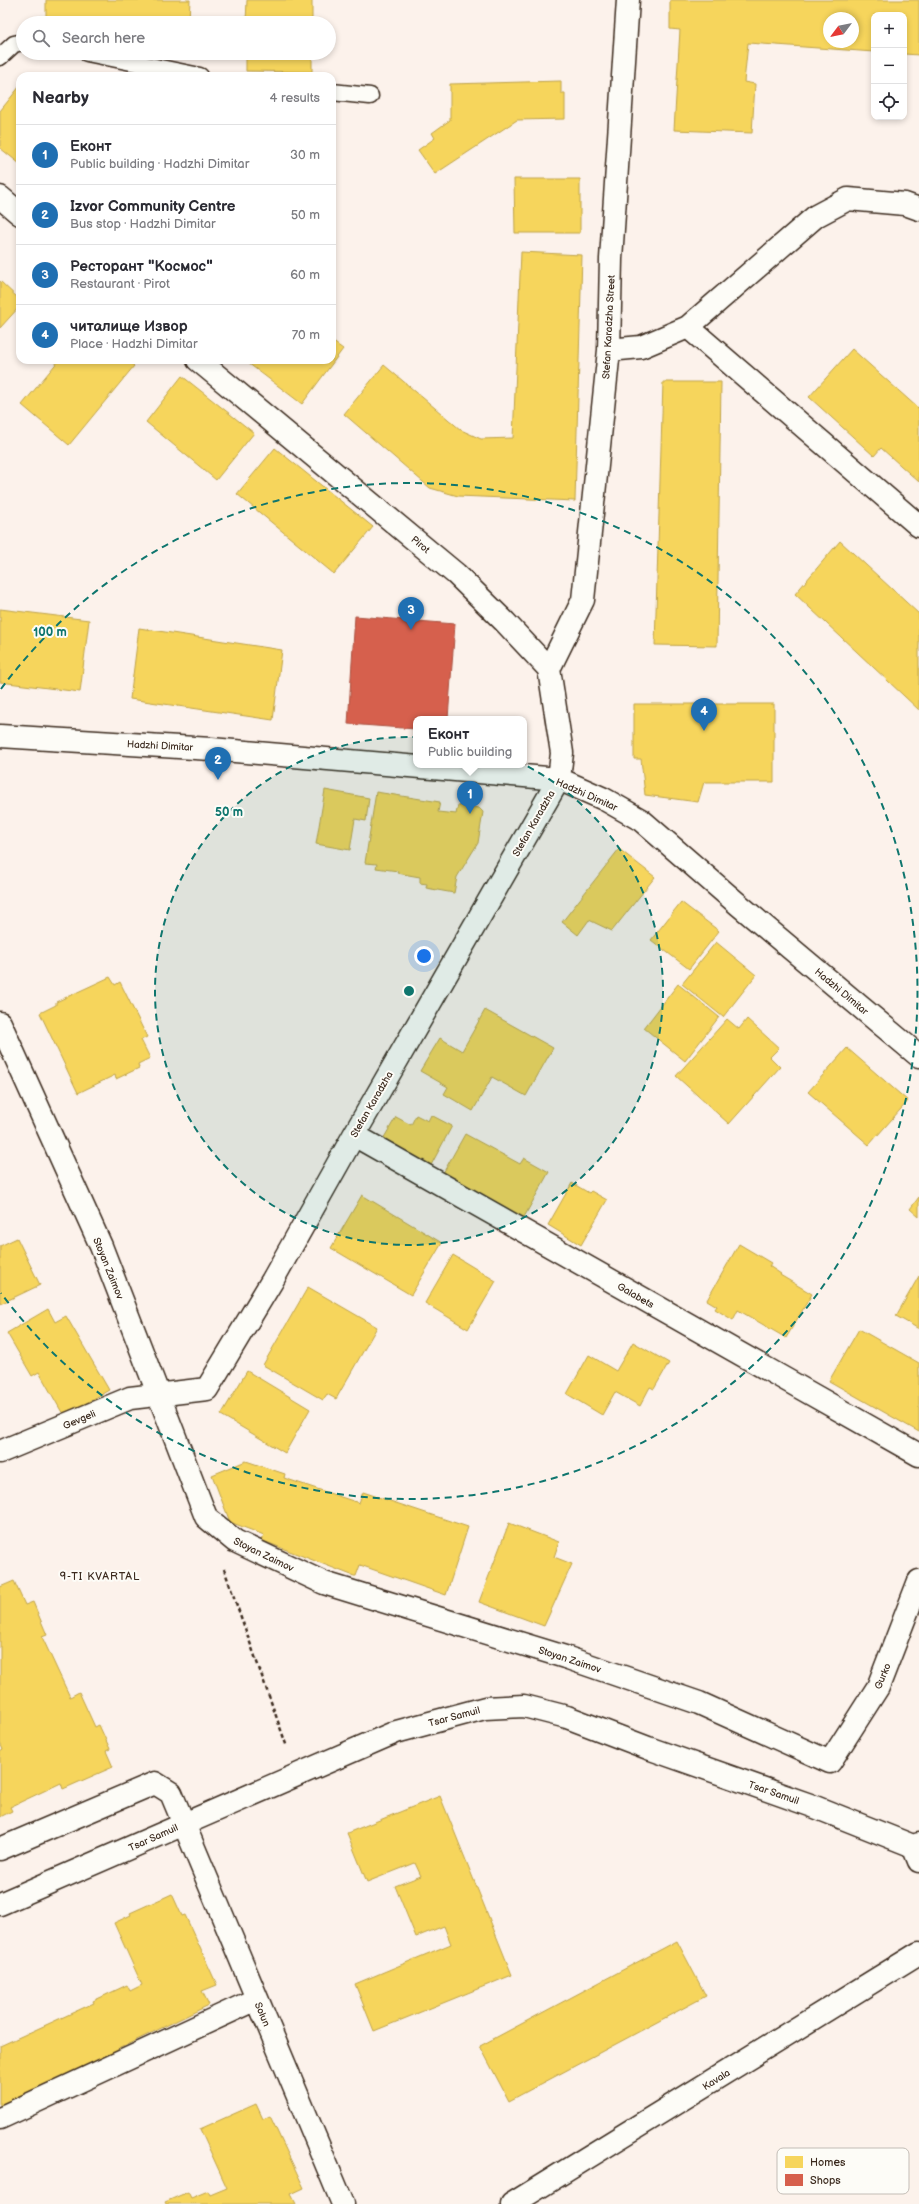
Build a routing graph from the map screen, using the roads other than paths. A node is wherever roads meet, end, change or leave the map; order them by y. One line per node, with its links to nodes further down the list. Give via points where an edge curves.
1 (628, 0): 12 (street, Stefan Karadzha Street, via 611,259)
2 (16, 44): 3 (lane)
3 (0, 57)
4 (121, 60): 5 (lane)
5 (180, 72)
6 (336, 92): 7 (lane)
7 (370, 96)
8 (0, 198): 10 (street)
9 (919, 209): 11 (street, via 905,204 848,199 841,202 816,216)
10 (16, 211)
11 (688, 326): 12 (street, via 641,348); 14 (street)
12 (609, 350): 15 (street, Stefan Karadzha Street, via 583,600)
13 (203, 364): 15 (street, Pirot, via 456,574)
14 (919, 526)
15 (549, 669): 19 (street, via 562,753)
16 (0, 736): 17 (street, Hadzhi Dimitar, via 211,748)
17 (413, 766)
18 (436, 768): 19 (street, Hadzhi Dimitar)
19 (559, 779): 22 (street, Hadzhi Dimitar, via 604,799 641,820); 23 (street, Stefan Karadzha)
20 (0, 1024): 21 (street, Stoyan Zaimov)
21 (4, 1045): 24 (street, Stoyan Zaimov, via 101,1246)
22 (919, 1056)
23 (354, 1135): 24 (street, Stefan Karadzha, via 272,1281 207,1389); 26 (street, Galabets)
24 (160, 1395): 25 (street, Gevgeli, via 130,1398); 28 (street, Stoyan Zaimov, via 206,1517 235,1541 324,1583 557,1655 699,1703)
25 (0, 1452)
26 (919, 1455)
27 (919, 1581): 28 (street, Gurko, via 878,1687)
28 (830, 1762)
29 (184, 1823): 30 (street, Solun, via 171,1793 155,1783); 31 (street, Tsar Samuil, via 396,1732 484,1708 524,1706 567,1717 810,1805); 32 (street, Tsar Samuil); 34 (street, Solun)
30 (0, 1848)
31 (917, 1850)
32 (0, 1904)
33 (919, 1953): 37 (street, Kavala)
34 (257, 1999): 35 (street); 36 (street, Solun)
35 (0, 2118)
36 (336, 2202)
37 (512, 2204)

